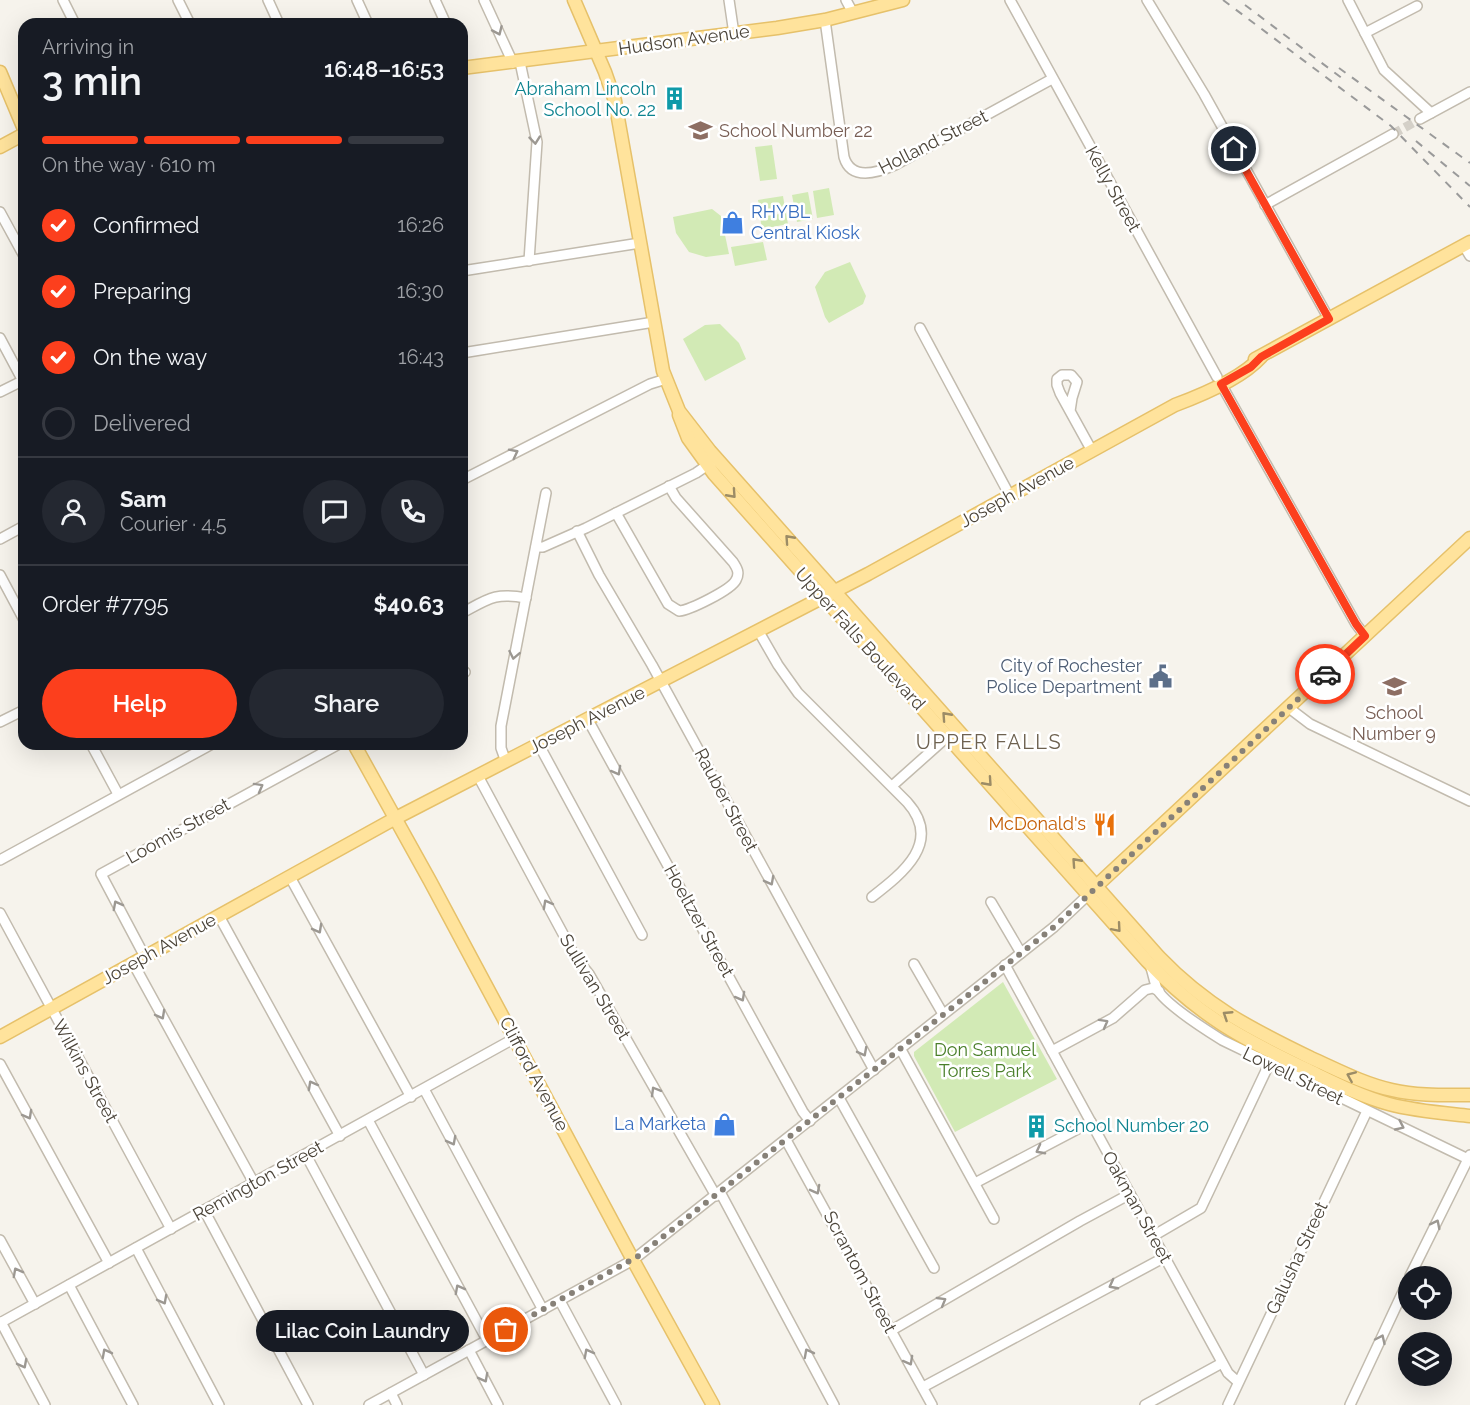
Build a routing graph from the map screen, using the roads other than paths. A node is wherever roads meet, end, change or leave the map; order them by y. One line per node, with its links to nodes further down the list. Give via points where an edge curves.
1 (63, 0): 16 (street)
2 (178, 0): 17 (street)
3 (268, 0): 18 (street)
4 (357, 0): 19 (street)
5 (435, 0): 20 (street)
6 (484, 0): 25 (street, one-way to 25)
7 (574, 0): 24 (main road, Upper Falls Boulevard)
8 (729, 0): 23 (street)
9 (846, 0): 15 (street)
10 (903, 0): 15 (main road, Hudson Avenue)
11 (1010, 0): 28 (street, Kelly Street)
12 (1147, 0): 36 (street)
13 (1348, 0): 22 (street)
14 (1417, 6): 22 (street)
15 (853, 13): 21 (main road, Hudson Avenue)
16 (72, 18)
17 (187, 18)
18 (276, 18)
19 (365, 18)
20 (443, 18)
21 (825, 20): 23 (main road, Hudson Avenue); 28 (street, Holland Street, via 844,157 854,171 873,172 895,165)
22 (1365, 33): 30 (street, via 1384,70)
23 (734, 34): 24 (main road, Hudson Avenue)
24 (597, 52): 25 (main road, Hudson Avenue); 38 (main road, Upper Falls Boulevard, via 617,111)
25 (516, 62): 26 (main road, Hudson Avenue); 41 (street, one-way to 41, via 537,142)
26 (468, 65)
27 (0, 72): 31 (main road)
28 (1052, 79): 50 (street, Kelly Street)
29 (1470, 92): 30 (street)
30 (1431, 113): 32 (street)
31 (18, 115)
32 (1420, 119)
33 (1393, 134): 36 (street)
34 (18, 137): 35 (main road)
35 (0, 147)
36 (1265, 205): 43 (street)
37 (0, 212): 39 (street)
38 (640, 243): 41 (street); 44 (main road, Upper Falls Boulevard)
39 (18, 245)
40 (1468, 248): 43 (main road, Joseph Avenue)
41 (529, 261): 42 (street)
42 (468, 270)
43 (1329, 319): 50 (main road, Joseph Avenue)
44 (654, 322): 47 (street); 49 (main road, Upper Falls Boulevard)
45 (920, 328): 59 (street)
46 (0, 338): 48 (street)
47 (468, 352)
48 (18, 370)
49 (666, 379): 55 (main road, Upper Falls Boulevard, via 679,411); 56 (street, one-way to 49)
50 (1219, 381): 54 (main road, Joseph Avenue); 73 (street, Kelly Street)
51 (18, 384): 52 (street)
52 (0, 392)
53 (1070, 411): 54 (street)
54 (1092, 451): 59 (main road, Joseph Avenue)
55 (712, 462): 57 (street); 67 (main road, Upper Falls Boulevard, one-way to 55); 68 (main road, Upper Falls Boulevard, one-way to 68)
56 (468, 477)
57 (669, 486): 60 (street); 60 (street, via 734,562 738,572 731,587 689,609 679,611 668,604)
58 (546, 493): 65 (street)
59 (1010, 496): 67 (main road, Joseph Avenue)
60 (616, 513): 62 (street)
61 (18, 529): 64 (street)
62 (577, 531): 65 (street); 74 (street, Rauber Street)
63 (1470, 538): 73 (main road)
64 (0, 539)
65 (536, 547): 69 (street)
66 (0, 575): 71 (street)
67 (835, 591): 68 (main road, Joseph Avenue); 93 (main road, Upper Falls Boulevard, one-way to 67)
68 (823, 597): 72 (main road, Joseph Avenue); 79 (main road, Upper Falls Boulevard)
69 (526, 598): 70 (street, via 494,596); 85 (street, one-way to 85, via 500,729)
70 (468, 608)
71 (18, 609)
72 (759, 632): 74 (main road, Joseph Avenue); 87 (street, via 798,693)
73 (1365, 636): 75 (main road)
74 (662, 682): 77 (main road, Joseph Avenue); 113 (street, Rauber Street, one-way to 113)
75 (1289, 708): 89 (street, via 1310,724); 93 (main road)
76 (18, 713): 78 (street)
77 (588, 720): 80 (main road, Joseph Avenue); 121 (street, Hoeltzer Street, one-way to 121)
78 (0, 722)
79 (947, 737): 87 (street); 93 (main road, Upper Falls Boulevard, one-way to 93)
80 (539, 745): 85 (main road, Joseph Avenue); 98 (street)
81 (94, 750): 88 (street)
82 (201, 750): 88 (street)
83 (328, 750): 100 (street, Loomis Street, one-way to 83, via 101,874)
84 (357, 750): 90 (main road, Clifford Avenue)
85 (506, 762): 86 (main road, Joseph Avenue)
86 (478, 777): 90 (main road, Joseph Avenue); 129 (street, Sullivan Street, one-way to 86, via 576,958)
87 (892, 786): 94 (street, via 916,814 920,842 912,862)
88 (118, 794): 91 (street)
89 (1470, 801)
90 (394, 819): 92 (main road, Joseph Avenue); 108 (main road, Clifford Avenue)
91 (0, 860)
92 (290, 877): 97 (main road, Joseph Avenue); 116 (street, one-way to 116)
93 (1092, 890): 99 (street); 101 (main road, Upper Falls Boulevard, one-way to 101); 111 (main road, Upper Falls Boulevard, one-way to 93, via 1188,985)
94 (872, 897)
95 (991, 902): 99 (street)
96 (0, 913): 105 (street, Wilkins Street)
97 (219, 916): 100 (main road, Joseph Avenue); 123 (street, one-way to 97)
98 (642, 935)
99 (1021, 953): 103 (street)
100 (139, 960): 105 (main road, Joseph Avenue); 127 (street, one-way to 127)
101 (1146, 961): 104 (street, Lowell Street); 111 (main road, Upper Falls Boulevard, via 1208,1016)
102 (914, 964): 106 (street)
103 (1005, 966): 106 (street); 110 (street, Oakman Street)
104 (1159, 991): 110 (street, one-way to 104, via 1113,1018 1145,990); 111 (street, Lowell Street, via 1214,1035)
105 (50, 1009): 107 (main road, Joseph Avenue); 133 (street, Wilkins Street)
106 (943, 1014): 109 (street)
107 (0, 1037)
108 (515, 1038): 114 (street, Remington Street); 138 (main road, Clifford Avenue)
109 (900, 1048): 113 (street); 128 (street)
110 (1052, 1051): 122 (street, Oakman Street)
111 (1274, 1054): 115 (main road, Upper Falls Boulevard, one-way to 111, via 1417,1094 1385,1088); 118 (street, Lowell Street); 119 (main road, Upper Falls Boulevard, via 1377,1100); 134 (street, via 1201,1208)
112 (0, 1064): 139 (street, one-way to 139)
113 (874, 1070): 117 (street)
114 (424, 1089): 116 (street, Remington Street); 146 (street, one-way to 146)
115 (1470, 1095)
116 (411, 1097): 120 (street, Remington Street)
117 (839, 1098): 121 (street); 141 (street)
118 (1367, 1111): 126 (street, Lowell Street, one-way to 126); 153 (street, Galusha Street)
119 (1470, 1116)
120 (368, 1120): 123 (street, Remington Street); 149 (street, one-way to 120)
121 (810, 1120): 124 (street)
122 (1091, 1122): 128 (street, one-way to 128); 130 (street, Oakman Street)
123 (340, 1136): 125 (street, Remington Street)
124 (786, 1140): 129 (street); 148 (street, Scrantom Street, one-way to 148)
125 (306, 1155): 127 (street, Remington Street); 152 (street)
126 (1469, 1156): 140 (street, one-way to 126)
127 (254, 1183): 131 (street, Remington Street)
128 (975, 1183): 132 (street)
129 (718, 1194): 138 (street); 165 (street, Sullivan Street, one-way to 129, via 749,1244)
130 (1130, 1194): 134 (street, Oakman Street); 148 (street, one-way to 130)
131 (204, 1210): 133 (street, Remington Street); 159 (street)
132 (994, 1219)
133 (171, 1229): 136 (street, Remington Street)
134 (1153, 1236): 137 (street, Oakman Street)
135 (0, 1240): 145 (street, one-way to 135)
136 (136, 1248): 139 (street, Remington Street); 158 (street, one-way to 158)
137 (1165, 1257): 151 (street, Oakman Street); 154 (street, one-way to 154)
138 (633, 1260): 143 (street); 164 (main road, Clifford Avenue)
139 (109, 1263): 142 (street, Remington Street)
140 (1415, 1266)
141 (934, 1268)
142 (69, 1285): 145 (street, Remington Street); 157 (street, one-way to 142)
143 (560, 1300): 146 (street); 163 (street, one-way to 143)
144 (1398, 1303): 169 (street, one-way to 144)
145 (35, 1304): 147 (street, Remington Street)
146 (543, 1310): 149 (street)
147 (1, 1323): 156 (street, one-way to 156)
148 (892, 1330): 154 (street, Scrantom Street, one-way to 154)
149 (487, 1340): 150 (street)
150 (469, 1350): 152 (street); 162 (street, one-way to 162)
151 (1222, 1363): 153 (street, Oakman Street); 167 (street)
152 (424, 1375): 155 (street)
153 (1238, 1383): 168 (street, Galusha Street)
154 (923, 1387): 166 (street, Scrantom Street)
155 (391, 1393): 160 (street); 161 (street)
156 (45, 1405)
157 (134, 1405)
158 (219, 1405)
159 (308, 1405)
160 (369, 1405)
161 (397, 1405)
162 (498, 1405)
163 (616, 1405)
164 (713, 1405)
165 (834, 1405)
166 (932, 1405)
167 (1145, 1405)
168 (1228, 1405)
169 (1350, 1405)

